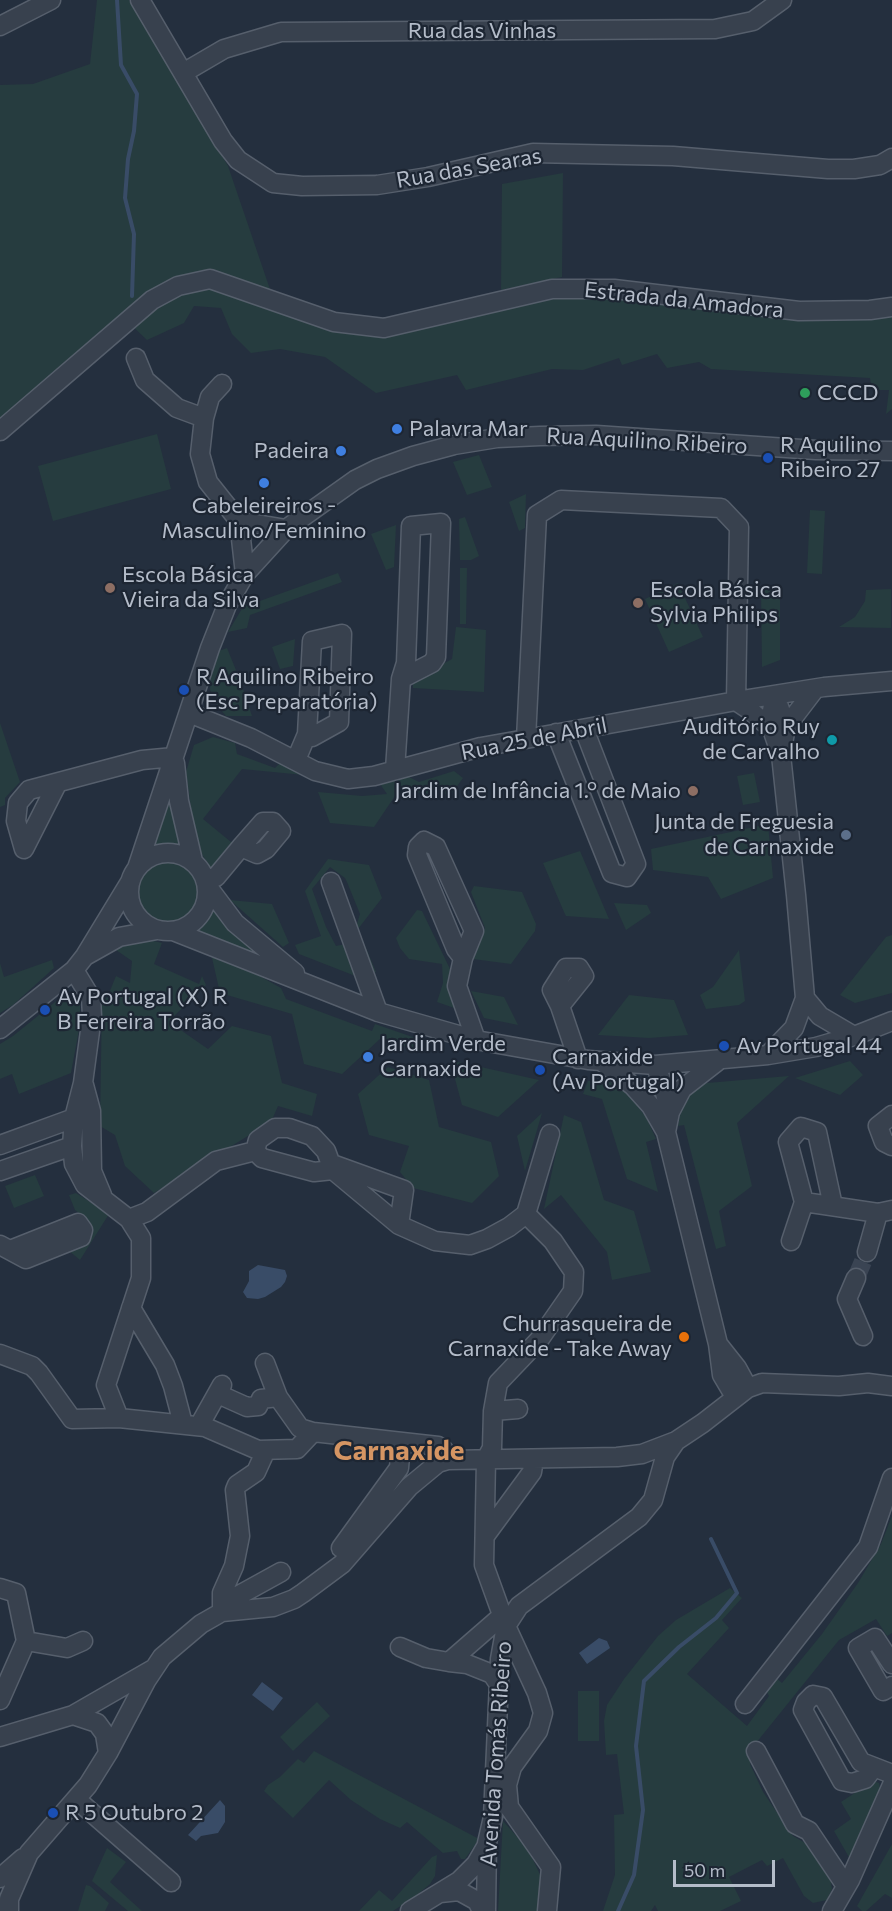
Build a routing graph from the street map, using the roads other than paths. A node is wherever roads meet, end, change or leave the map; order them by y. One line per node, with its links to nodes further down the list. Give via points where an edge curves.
1 (51, 0): 4 (street)
2 (140, 0): 5 (street, Rua das Searas)
3 (782, 0): 5 (street, Rua das Vinhas, via 753,21 715,29 281,32 224,49)
4 (0, 26)
5 (183, 73): 6 (street, Rua das Searas, via 238,160 273,183 387,183 533,153 673,156 828,169 880,165)
6 (892, 158)
7 (892, 307): 11 (street, Estrada da Amadora, via 799,311 614,289 552,289 384,328 334,322 210,279 178,286 152,300)
8 (136, 358): 10 (street, via 145,380 177,408)
9 (222, 384): 10 (street, via 210,397)
10 (204, 418): 13 (street, via 200,454 208,482)
11 (0, 431)
12 (892, 451): 14 (street, Rua Aquilino Ribeiro, via 816,450 596,435 497,438 454,445 377,469)
13 (239, 521): 14 (street); 15 (street)
14 (286, 529): 15 (street, Rua Aquilino Ribeiro)
15 (245, 574): 21 (street, Rua Aquilino Ribeiro, via 227,605)
16 (401, 678): 16 (street, via 432,663 436,657 441,523 411,526 406,663); 29 (street)
17 (892, 681): 18 (street, Rua 25 de Abril)
18 (815, 689): 19 (street, Rua 25 de Abril); 22 (street)
19 (775, 695): 20 (street, Rua 25 de Abril); 22 (street)
20 (736, 701): 22 (street); 23 (street, Rua 25 de Abril); 26 (street, via 739,527 721,508 561,500 537,515)
21 (189, 713): 27 (street, Rua Aquilino Ribeiro); 28 (street, Rua 25 de Abril)
22 (779, 728): 43 (street)
23 (584, 729): 24 (street, Rua 25 de Abril); 30 (street)
24 (556, 733): 26 (street, Rua 25 de Abril); 31 (street)
25 (307, 735): 25 (street, via 312,737 339,723 342,634 312,641); 28 (street)
26 (526, 739): 29 (street, Rua 25 de Abril)
27 (174, 757): 32 (street, via 141,760); 34 (street, Rua Aquilino Ribeiro); 35 (street, Rua Aquilino Ribeiro)
28 (296, 760): 29 (street, Rua 25 de Abril, via 315,771 348,779)
29 (395, 770)
30 (601, 773): 31 (street, via 583,773); 31 (street, via 636,864 627,877 612,873)
31 (576, 783)
32 (57, 784)
33 (242, 847): 37 (street)
34 (193, 861): 35 (street, via 179,854 164,853 149,858); 37 (street)
35 (134, 874): 38 (street, via 129,897 134,911 144,923); 39 (street)
36 (331, 882): 45 (street)
37 (207, 884): 38 (street, via 207,903 199,916 188,927); 42 (street, via 235,923)
38 (165, 931): 39 (street, via 119,937); 42 (street)
39 (85, 956): 41 (street)
40 (463, 958): 40 (street, via 474,931 436,847 424,841 417,855); 49 (street, via 457,987)
41 (74, 970): 47 (street); 55 (street, via 91,998)
42 (305, 982): 45 (street)
43 (805, 998): 48 (street, via 820,1016); 50 (street, via 794,1028)
44 (560, 1006): 51 (street)
45 (378, 1012): 49 (street)
46 (892, 1020): 48 (street)
47 (0, 1029)
48 (854, 1036): 50 (street)
49 (476, 1040): 51 (street)
50 (768, 1056): 53 (street)
51 (578, 1059): 52 (street)
52 (601, 1061): 54 (street); 56 (street)
53 (718, 1061): 54 (street); 57 (street, via 682,1089)
54 (655, 1065): 56 (street, via 650,1084); 57 (street)
55 (83, 1083): 59 (street); 68 (street, via 91,1111 92,1171)
56 (651, 1106): 60 (street)
57 (670, 1112): 60 (street)
58 (892, 1115): 64 (street, via 878,1126 884,1142)
59 (74, 1118): 62 (street); 63 (street)
60 (666, 1131): 85 (street, via 718,1344 737,1368)
61 (550, 1134): 72 (street)
62 (0, 1145)
63 (72, 1146): 67 (street); 68 (street, via 74,1164 85,1185)
64 (892, 1146)
65 (255, 1151): 66 (street, via 262,1158 314,1173); 66 (street, via 258,1140 275,1128 289,1128 312,1136 326,1151); 73 (street, via 216,1161 147,1212)
66 (332, 1166): 74 (street); 74 (street, via 404,1190)
67 (0, 1171)
68 (103, 1197): 73 (street)
69 (804, 1202): 70 (street); 70 (street, via 788,1142 801,1127 818,1132); 75 (street)
70 (833, 1206): 71 (street)
71 (885, 1211): 76 (street)
72 (526, 1214): 74 (street, via 509,1227 470,1245 435,1241); 88 (street, via 574,1272 573,1291 539,1340 498,1383)
73 (129, 1219): 78 (street, via 141,1239 141,1278)
74 (399, 1225)
75 (791, 1241)
76 (867, 1252)
77 (856, 1278): 79 (street, via 847,1299)
78 (131, 1308): 89 (street, via 106,1385); 90 (street, via 165,1365)
79 (863, 1336)
80 (0, 1354): 89 (street, via 32,1366 72,1419)
81 (265, 1364): 86 (street)
82 (892, 1374): 83 (street)
83 (868, 1383): 84 (street); 85 (street, via 762,1383)
84 (892, 1386)
85 (741, 1392): 92 (street)
86 (278, 1397): 90 (street, via 261,1399 258,1406 247,1407 220,1390); 91 (street, via 300,1428)
87 (518, 1409): 88 (street)
88 (493, 1411): 96 (street, via 492,1448)
89 (119, 1418): 90 (street)
90 (191, 1425): 94 (street)
91 (313, 1432): 93 (street); 94 (street, via 297,1449)
92 (676, 1440): 95 (street); 100 (street, Avenida Tomás Ribeiro, via 665,1457)
93 (393, 1441): 98 (street, via 438,1446); 103 (street, via 400,1456 399,1468 341,1546 331,1563)
94 (262, 1450): 105 (street, via 256,1472 235,1490 240,1536 234,1566 222,1593)
95 (633, 1455): 97 (street); 100 (street, via 650,1466)
96 (486, 1459): 97 (street); 98 (street); 101 (street)
97 (534, 1459): 101 (street, via 532,1472)
98 (448, 1460): 103 (street, via 438,1463 409,1487)
99 (892, 1478): 116 (street, via 868,1547)
100 (657, 1487): 106 (street, Avenida Tomás Ribeiro, via 653,1500 639,1517)
101 (485, 1536): 106 (street, via 484,1564)
102 (281, 1572): 105 (street)
103 (331, 1574): 105 (street, via 294,1599 273,1607)
104 (0, 1588): 107 (street, via 16,1593)
105 (222, 1608): 112 (street, via 182,1639)
106 (505, 1620): 110 (street); 113 (street, Avenida Tomás Ribeiro); 135 (street, via 543,1713 538,1731 512,1767 507,1785 509,1807 551,1867)
107 (26, 1641): 108 (street, via 67,1648); 115 (street)
108 (83, 1641)
109 (400, 1647): 110 (street)
110 (449, 1662): 113 (street, via 492,1674)
111 (892, 1664): 114 (street, via 875,1638 858,1648 883,1691)
112 (154, 1668): 117 (street); 120 (street)
113 (498, 1683): 125 (street, Avenida Tomás Ribeiro, via 493,1817)
114 (892, 1686)
115 (0, 1700)
116 (745, 1704)
117 (73, 1715): 118 (street); 120 (street, via 97,1723 105,1734)
118 (0, 1737)
119 (756, 1751): 129 (street, via 795,1824 809,1831)
120 (108, 1753): 124 (street)
121 (874, 1767): 121 (street, via 861,1762 823,1697 813,1695 803,1710 842,1781 865,1779); 122 (street)
122 (892, 1774)
123 (892, 1785): 129 (street)
124 (76, 1799): 126 (street); 128 (street)
125 (487, 1843): 130 (street, via 476,1864 459,1881); 134 (street, Avenida Tomás Ribeiro)
126 (29, 1852): 127 (street); 132 (street, via 9,1899)
127 (0, 1878)
128 (171, 1882)
129 (846, 1886): 136 (street)
130 (438, 1893): 133 (street); 134 (street, via 459,1891 477,1901)
131 (0, 1902): 132 (street)
132 (9, 1911)
133 (410, 1911)
134 (484, 1911)
135 (547, 1911)
136 (832, 1911)

